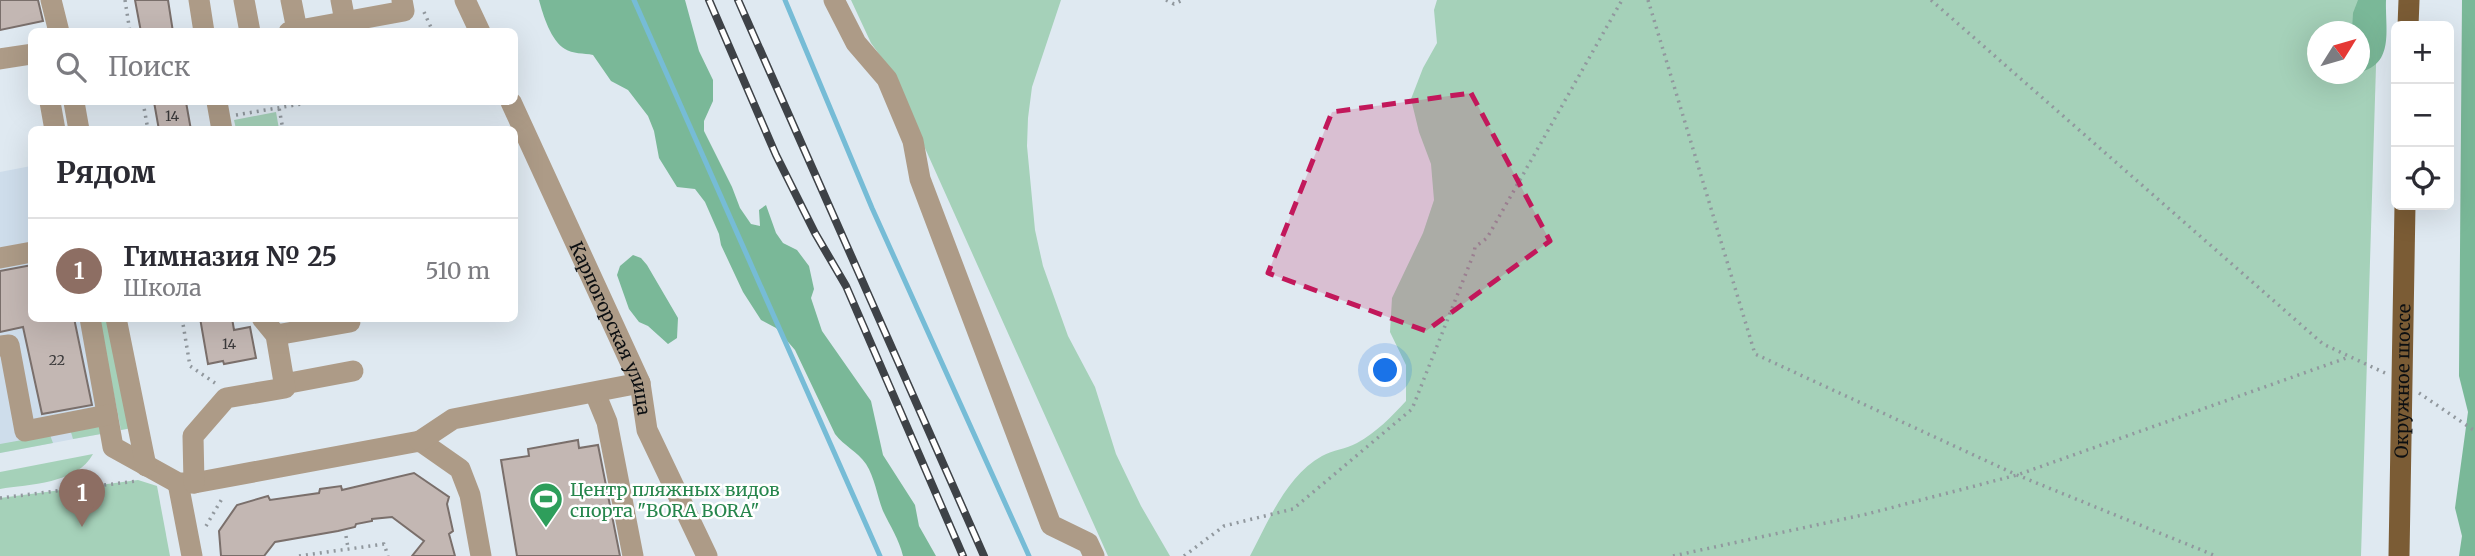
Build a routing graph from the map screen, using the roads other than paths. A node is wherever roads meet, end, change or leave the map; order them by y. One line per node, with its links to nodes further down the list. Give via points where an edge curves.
1 (51, 0): 12 (lane)
2 (199, 0): 13 (lane)
3 (244, 0): 14 (lane)
4 (291, 0): 15 (lane)
5 (341, 0): 10 (lane)
6 (401, 0): 10 (lane, via 404,11)
7 (465, 0): 17 (lane)
8 (834, 0): 45 (lane, via 856,43 887,79 913,141 920,179 1051,525 1088,542)
9 (2409, 0): 11 (main road)
10 (345, 21): 16 (lane)
11 (2408, 21)
12 (58, 28)
13 (203, 28)
14 (249, 28)
15 (293, 28)
16 (309, 28)
17 (478, 28)
18 (28, 55): 19 (lane)
19 (0, 59)
20 (51, 105): 23 (lane)
21 (75, 105): 24 (lane)
22 (513, 105): 34 (lane, Карпогорская улица)
23 (54, 126)
24 (78, 126)
25 (2405, 210): 46 (main road, Окружное шоссе)
26 (28, 253): 27 (lane)
27 (0, 258)
28 (91, 322): 37 (lane)
29 (117, 322): 39 (lane)
30 (350, 322): 31 (lane)
31 (269, 327): 35 (lane)
32 (0, 346): 37 (lane, via 9,345 25,431)
33 (354, 372): 35 (lane)
34 (640, 383): 36 (lane); 44 (lane, Карпогорская улица, via 647,430)
35 (284, 384): 40 (lane, via 285,388 226,398 193,436)
36 (595, 393): 38 (lane, via 453,419); 43 (lane, via 607,422)
37 (107, 415): 39 (lane, via 113,447)
38 (420, 441): 40 (lane); 42 (lane, via 460,469 470,495)
39 (146, 466): 40 (lane)
40 (180, 481): 41 (lane)
41 (192, 556)
42 (481, 556)
43 (633, 556)
44 (707, 556)
45 (1094, 556)
46 (2399, 556)

